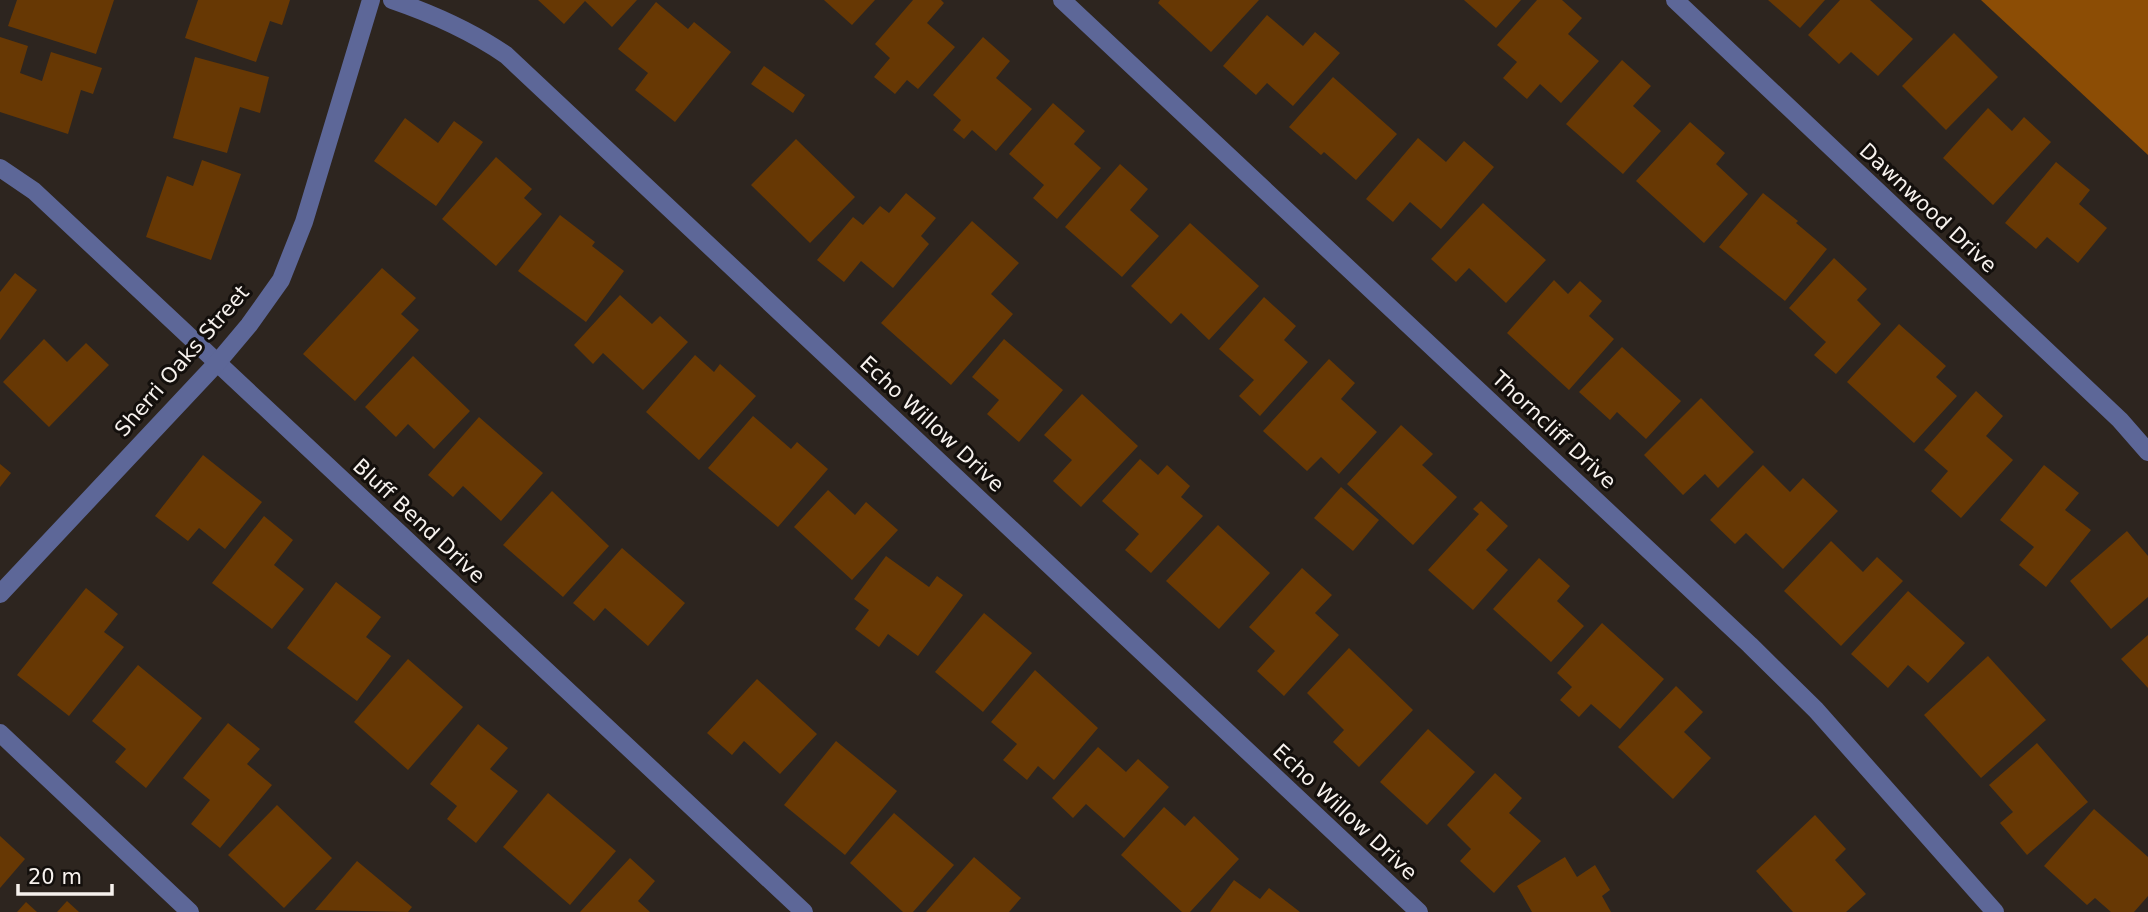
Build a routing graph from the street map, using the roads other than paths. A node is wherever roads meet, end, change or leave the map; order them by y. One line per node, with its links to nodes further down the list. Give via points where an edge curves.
1 (371, 0): 6 (street, Sherri Oaks Street, via 304,222 281,280)
2 (392, 0): 12 (street, Echo Willow Drive, via 481,38 506,55)
3 (1062, 0): 13 (street, Thorncliff Drive, via 1750,645 1816,710)
4 (1675, 0): 7 (street, Dawnwood Drive)
5 (0, 168): 6 (street, Bluff Bend Drive, via 34,191)
6 (217, 363): 8 (street, Sherri Oaks Street); 11 (street, Bluff Bend Drive)
7 (2148, 452)
8 (0, 594)
9 (0, 733): 10 (street)
10 (190, 912)
11 (804, 912)
12 (1419, 912)
13 (1995, 912)

